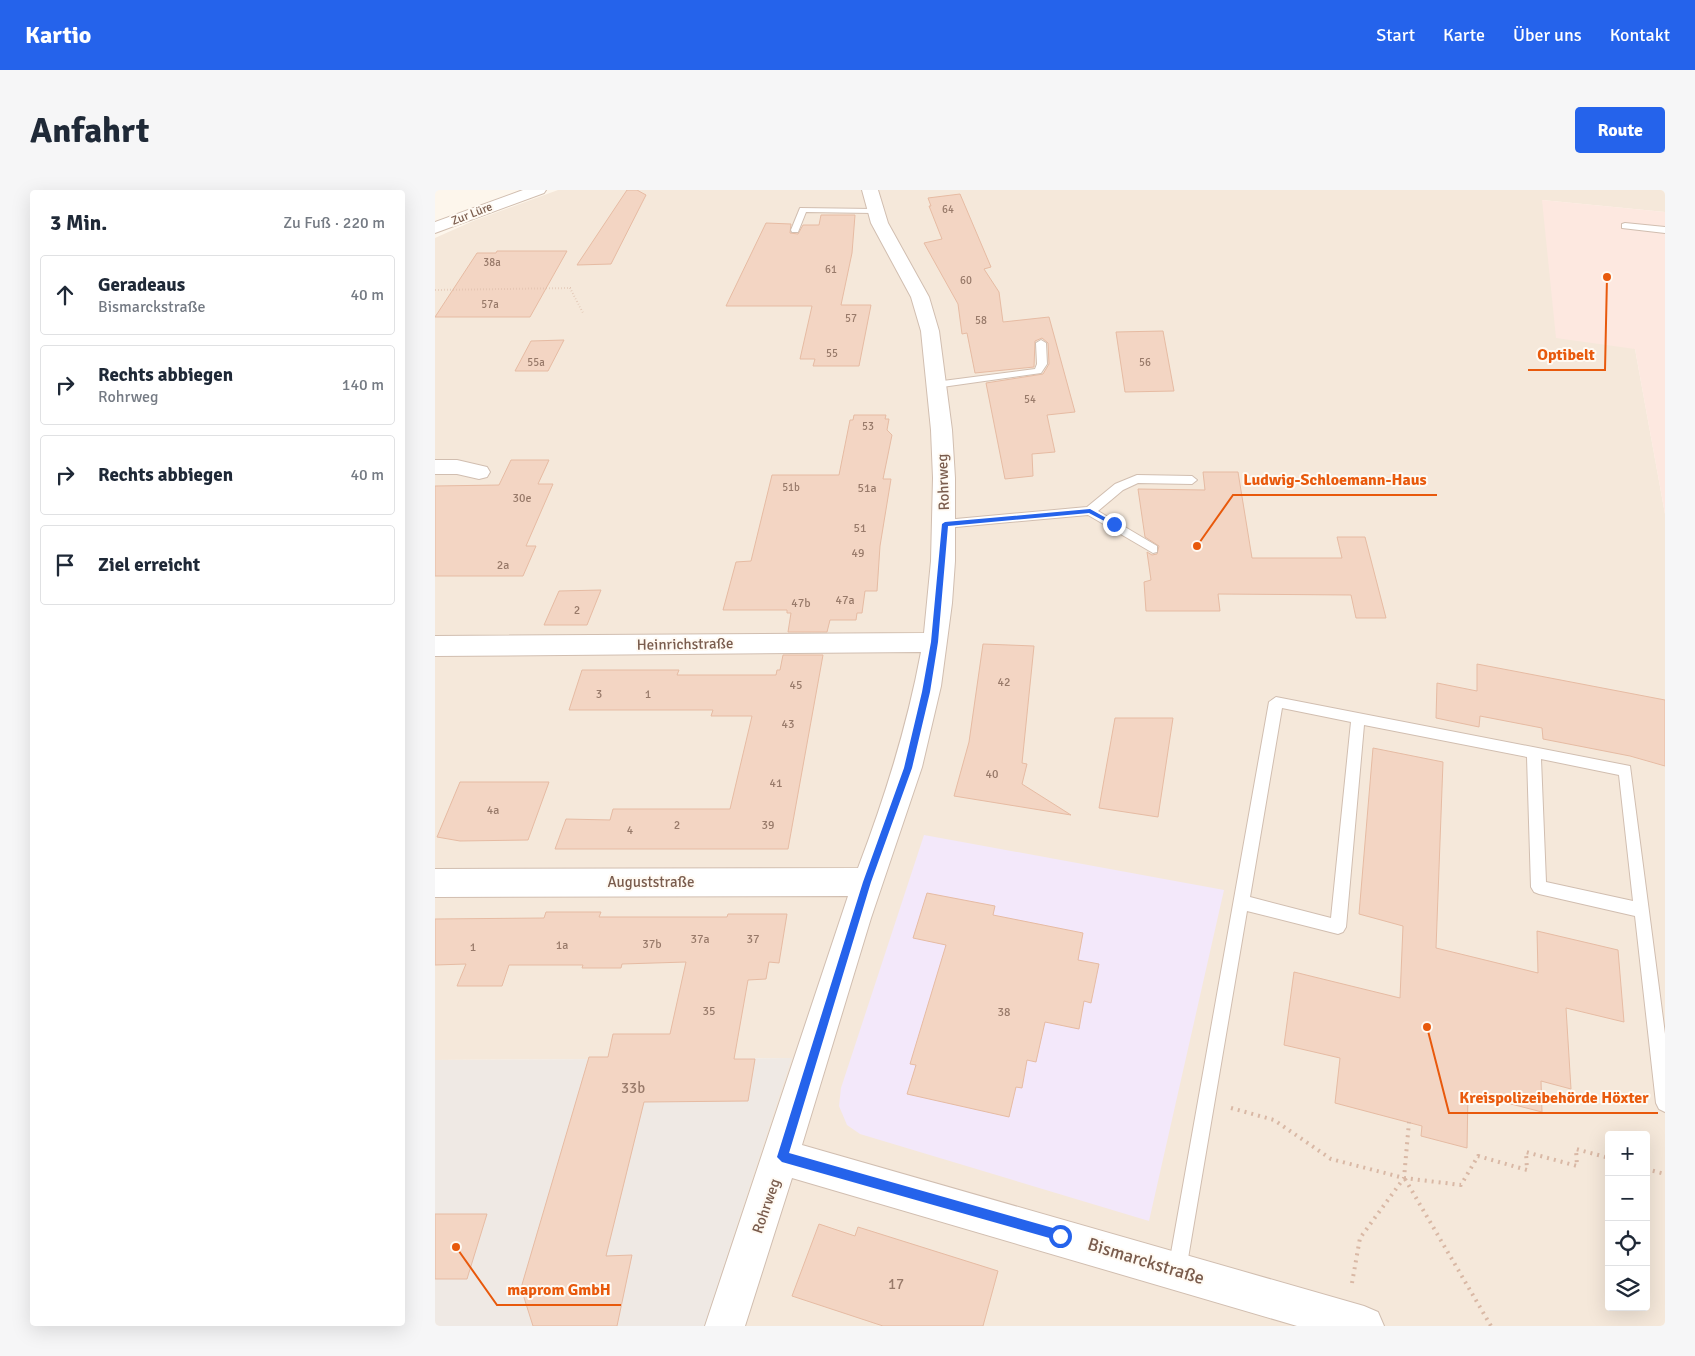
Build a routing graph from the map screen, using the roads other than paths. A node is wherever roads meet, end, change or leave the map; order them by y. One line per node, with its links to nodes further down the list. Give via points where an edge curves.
1 (538, 190): 5 (street, Zur Lüre)
2 (870, 190): 3 (street, Rohrweg)
3 (873, 211): 6 (lane, via 803,210); 9 (street, Rohrweg, via 926,313)
4 (1625, 226): 7 (lane)
5 (435, 228)
6 (795, 230)
7 (1665, 230)
8 (1041, 343): 9 (lane, via 1042,364 1037,371)
9 (935, 385): 14 (street, Rohrweg, via 942,435)
10 (435, 467): 11 (street)
11 (479, 472)
12 (1192, 480): 13 (lane, via 1137,479 1119,487)
13 (1090, 511): 14 (lane); 15 (lane)
14 (945, 524): 16 (street, Rohrweg)
15 (1153, 549)
16 (934, 642): 17 (street, Heinrichstraße); 20 (street, Rohrweg, via 908,768)
17 (435, 646)
18 (1358, 718): 19 (lane); 22 (lane, via 1275,702); 22 (lane, via 1338,927)
19 (1534, 752): 23 (lane, via 1625,770); 23 (lane, via 1539,886)
20 (867, 882): 21 (street, Auguststraße); 25 (street, Rohrweg)
21 (435, 883)
22 (1241, 902): 26 (lane)
23 (1641, 910): 24 (lane)
24 (1665, 1102)
25 (782, 1157): 26 (street, Bismarckstraße); 28 (street, Rohrweg)
26 (1177, 1271): 27 (street, Bismarckstraße)
27 (1355, 1323)
28 (725, 1326)

